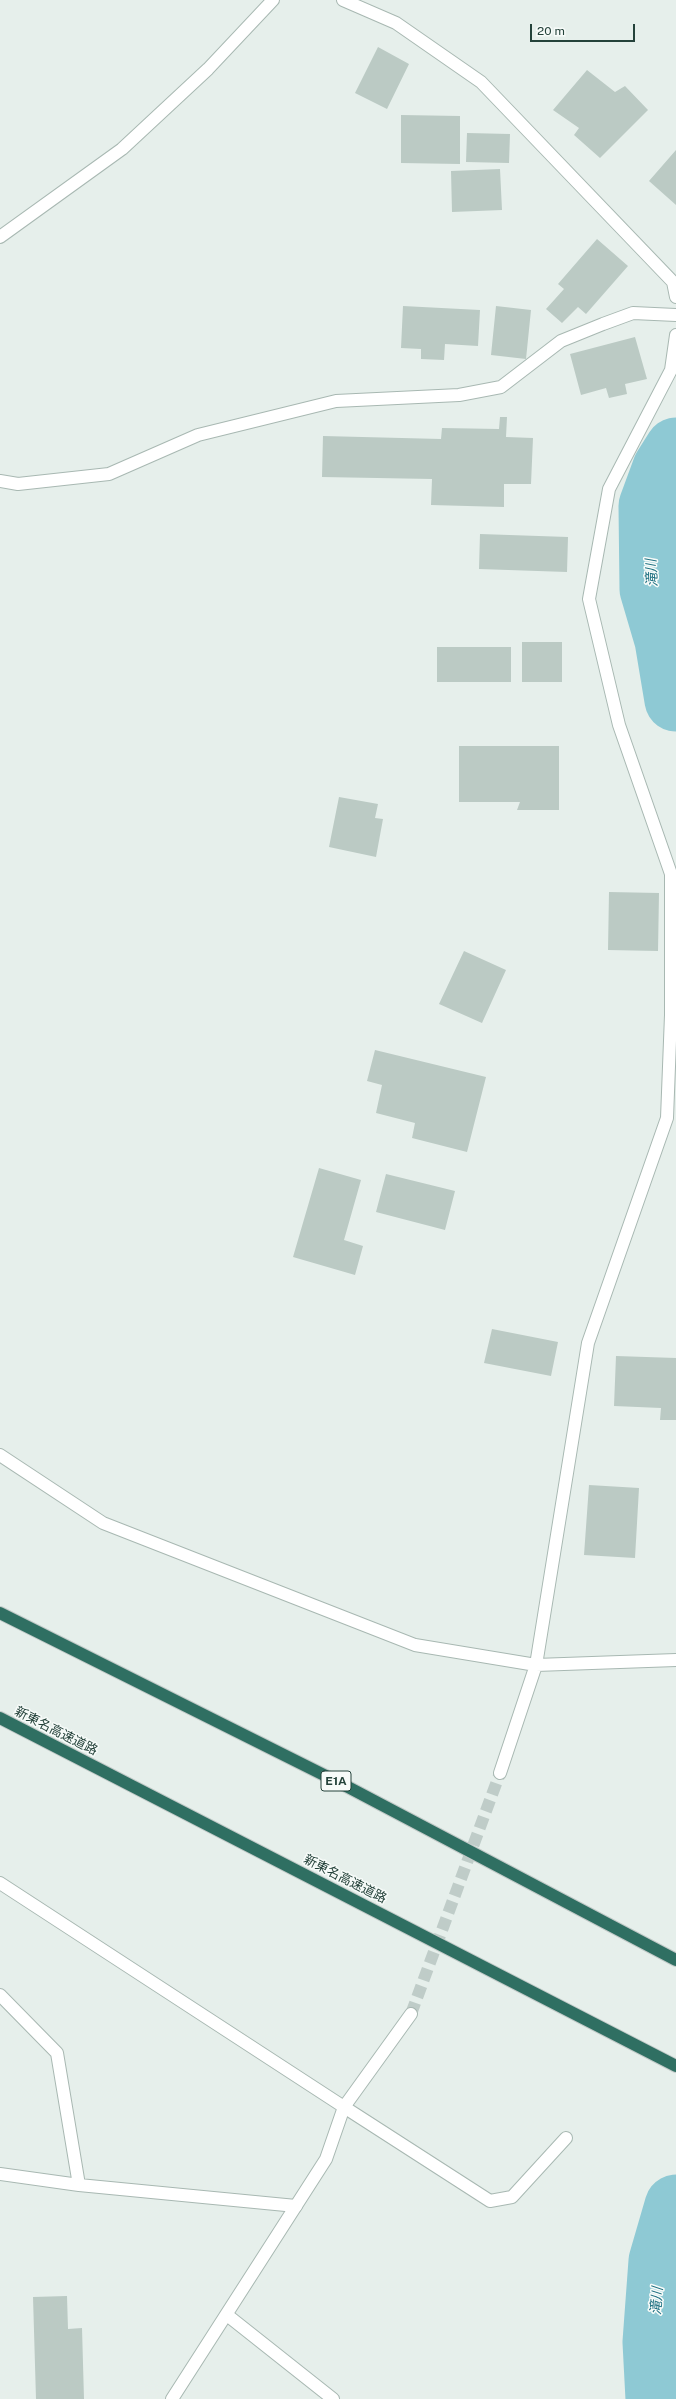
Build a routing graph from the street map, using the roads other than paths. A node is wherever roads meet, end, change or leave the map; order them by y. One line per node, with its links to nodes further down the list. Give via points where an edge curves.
1 (274, 0): 3 (street, via 208,69 122,149)
2 (343, 0): 4 (street, via 396,23 480,82)
3 (0, 237)
4 (675, 282): 5 (street)
5 (676, 297)
6 (676, 315): 8 (street, via 633,313 561,341 501,387 460,395 336,401 198,434 109,474 18,484)
7 (676, 335): 12 (street, via 671,370 609,489 589,599 619,726 671,874 671,1015 667,1118 588,1343)
8 (0, 481)
9 (0, 1455): 12 (street, via 103,1523 416,1645)
10 (0, 1613): 16 (highway, E1A, via 346,1786)
11 (676, 1660): 12 (street)
12 (536, 1665): 14 (street)
13 (0, 1718): 19 (highway, 新東名高速道路)
14 (500, 1773)
15 (0, 1883): 20 (street)
16 (672, 1957)
17 (0, 1995): 23 (street, via 57,2052)
18 (411, 2014): 20 (street)
19 (676, 2066)
20 (344, 2107): 21 (street, via 490,2201 512,2196); 24 (street, via 326,2159)
21 (566, 2138)
22 (0, 2174): 23 (street)
23 (80, 2185): 24 (street)
24 (296, 2206): 25 (street)
25 (227, 2315): 26 (street); 27 (street)
26 (172, 2399)
27 (333, 2399)

